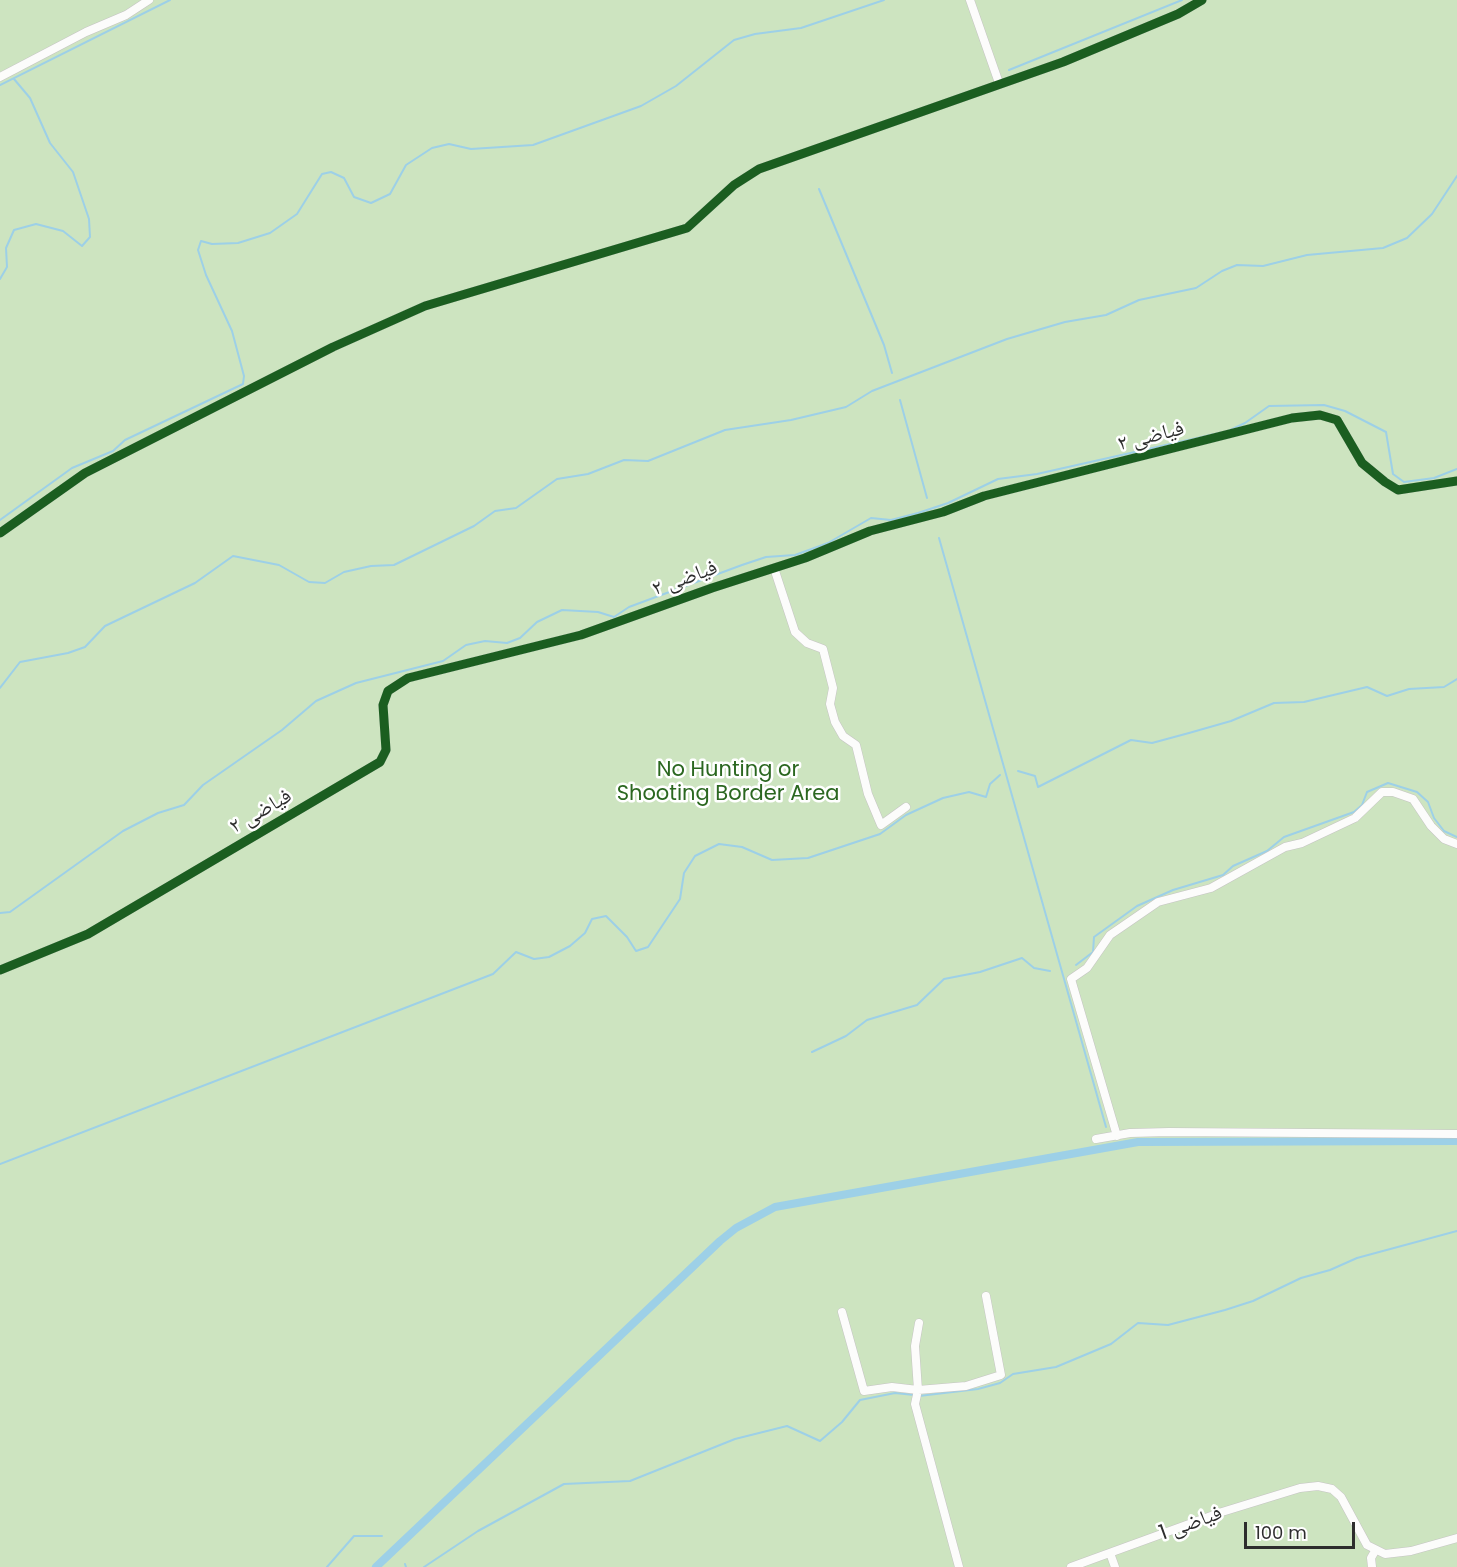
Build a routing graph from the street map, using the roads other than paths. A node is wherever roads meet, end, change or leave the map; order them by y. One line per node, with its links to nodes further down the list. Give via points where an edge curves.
1 (149, 0): 4 (street)
2 (970, 0): 5 (street)
3 (1202, 0): 5 (street, via 1179,14 1063,62)
4 (0, 78)
5 (999, 83): 7 (street, via 759,169 734,185 687,228 425,306 351,339 85,473)
6 (1457, 482): 8 (street, فیاضی ۲, via 1398,490 1362,463 1337,420 1320,415 1293,418 984,496 943,512 870,531)
7 (0, 533)
8 (774, 568): 9 (street, via 795,632 807,643 823,649 833,688 830,704 835,722 843,736 856,745 880,825); 11 (street, فیاضی ۲, via 581,635 408,678 387,691 383,705 386,750 380,762 88,934)
9 (906, 807)
10 (1457, 844): 13 (street, via 1444,839 1431,826 1413,799 1383,792 1355,818 1285,847 1211,888 1158,903 1110,935 1087,968 1071,979)
11 (0, 970)
12 (1457, 1134): 13 (street, via 1169,1132)
13 (1117, 1136): 14 (street)
14 (1096, 1139)
15 (986, 1296): 18 (street, via 1001,1375 966,1386)
16 (842, 1312): 18 (street, via 864,1391 892,1387)
17 (919, 1323): 18 (street, via 915,1346)
18 (917, 1394): 22 (street, via 935,1483)
19 (1457, 1538): 20 (street, via 1411,1551)
20 (1375, 1551): 21 (street, فیاضی 1, via 1367,1545 1341,1497 1332,1489 1318,1486 1222,1512); 25 (street)
21 (1110, 1553): 23 (street, فیاضی 1); 24 (street)
22 (959, 1567)
23 (1071, 1567)
24 (1115, 1567)
25 (1372, 1567)

